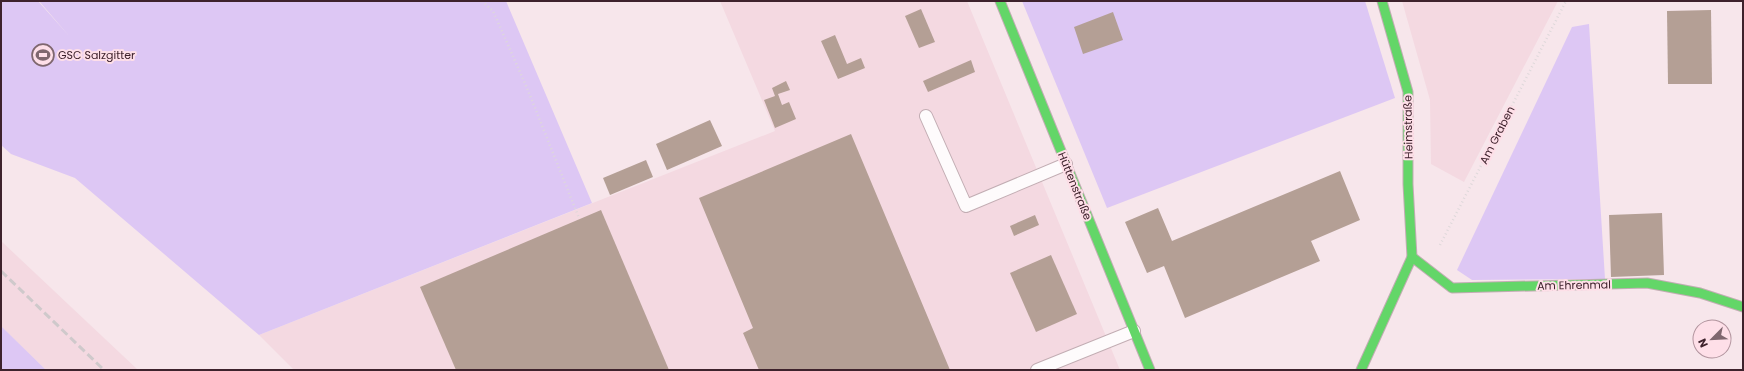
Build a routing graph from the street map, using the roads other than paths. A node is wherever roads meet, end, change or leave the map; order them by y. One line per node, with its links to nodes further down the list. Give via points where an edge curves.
1 (1000, 1): 4 (street, Hüttenstraße)
2 (1382, 1): 5 (street, Heimstraße, via 1408,92 1408,184)
3 (926, 116): 4 (lane, via 966,206)
4 (1066, 164): 7 (street, Hüttenstraße)
5 (1412, 257): 6 (street, Am Ehrenmal, via 1452,288 1647,283 1700,293); 10 (street)
6 (1743, 307)
7 (1134, 331): 8 (lane); 9 (street, Hüttenstraße)
8 (1037, 370)
9 (1150, 370)
10 (1361, 370)

